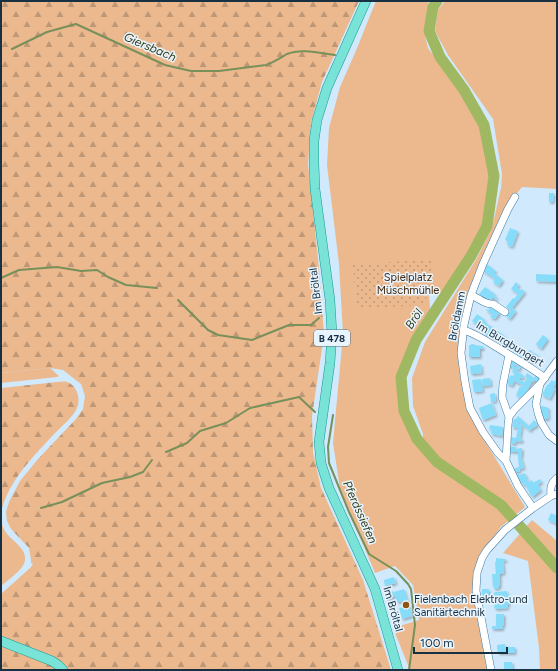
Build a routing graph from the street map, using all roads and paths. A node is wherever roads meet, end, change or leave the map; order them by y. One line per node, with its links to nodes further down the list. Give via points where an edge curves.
1 (366, 1): 18 (main road, Im Bröltal / B 478, via 327,88 317,120 314,141 315,189 332,334 319,442 321,463 329,488 375,589)
2 (515, 197): 3 (street, Bröldamm)
3 (471, 295): 4 (street); 5 (street, Bröldamm)
4 (505, 312)
5 (464, 330): 6 (street, Im Burgbungert); 12 (street, Bröldamm, via 461,353 470,408 483,432)
6 (509, 355): 8 (street, Im Burgbungert); 10 (street, via 502,396)
7 (557, 361): 8 (street)
8 (545, 378): 9 (street)
9 (540, 384): 10 (street); 11 (street, via 536,404 538,413 549,435)
10 (509, 417): 12 (street)
11 (557, 441)
12 (506, 461): 15 (street)
13 (557, 478): 14 (street, via 550,489)
14 (554, 495): 15 (street)
15 (531, 509): 19 (street, via 505,530 487,550 477,573 476,591)
16 (1, 641): 17 (main road, via 52,661)
17 (63, 670)
18 (398, 670)
19 (492, 670)

